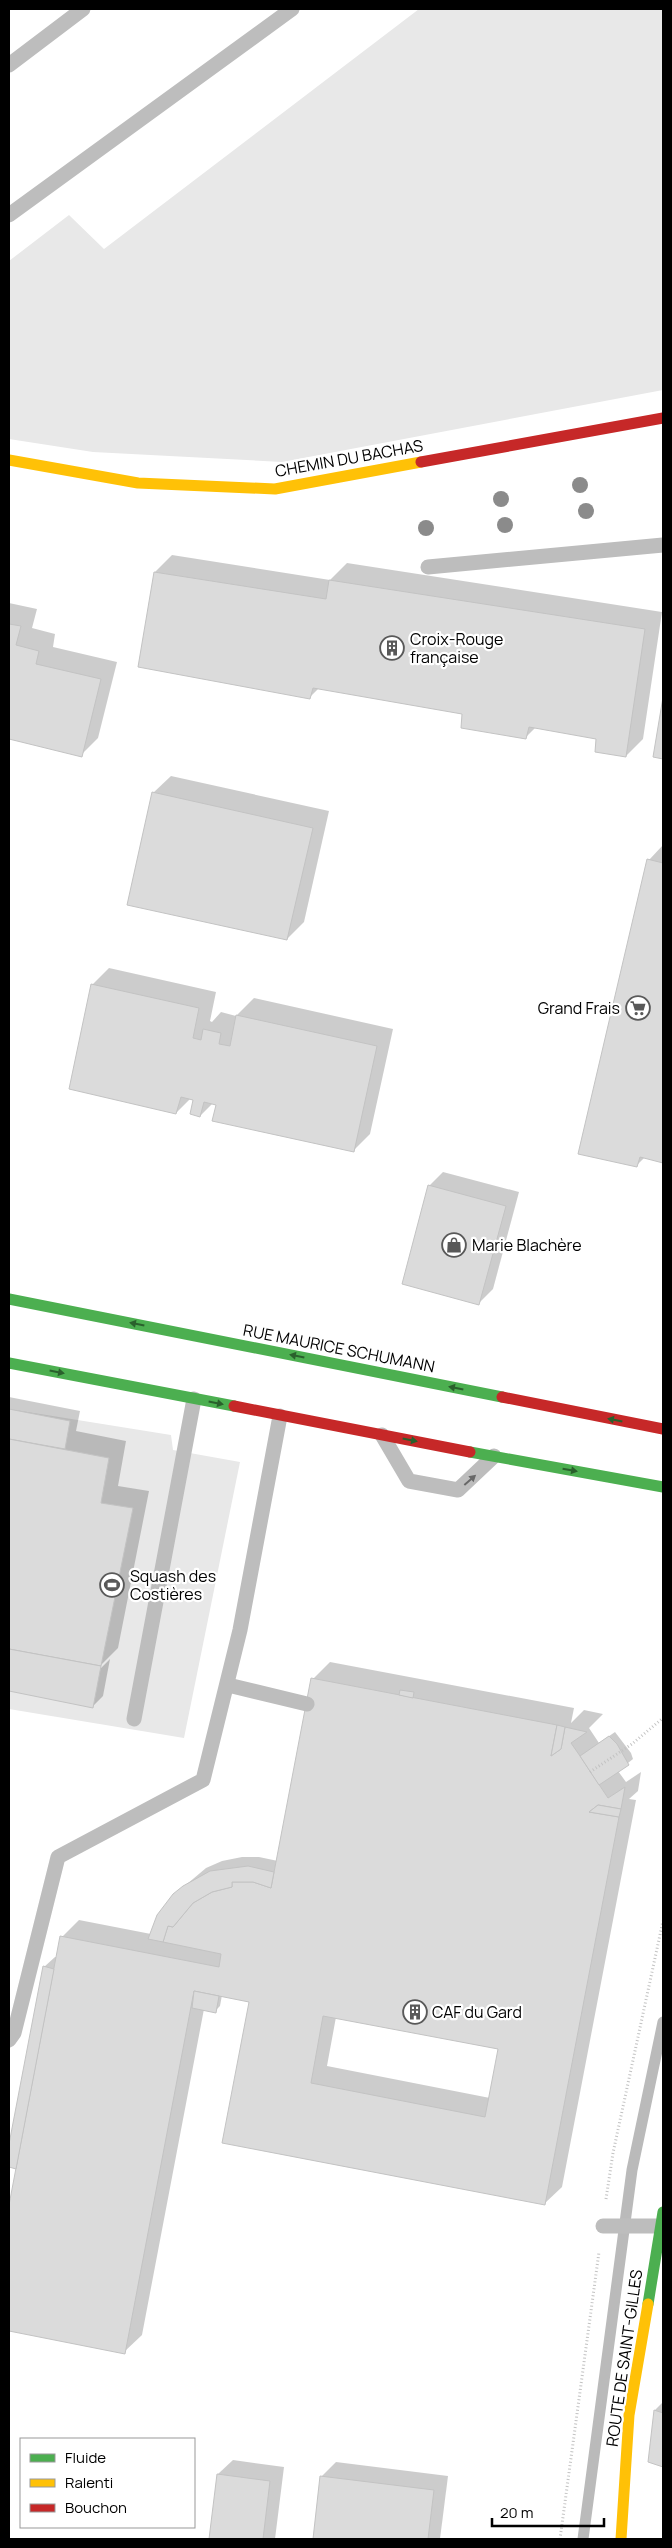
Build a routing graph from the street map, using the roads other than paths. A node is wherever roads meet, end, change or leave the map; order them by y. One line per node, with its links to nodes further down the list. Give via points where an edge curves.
1 (83, 9): 3 (lane)
2 (292, 9): 4 (lane)
3 (9, 64)
4 (9, 215)
5 (663, 418): 6 (main road, CHEMIN DU BACHAS, via 275,489 138,483)
6 (9, 460)
7 (663, 545): 8 (lane)
8 (428, 567)
9 (9, 1299): 13 (main road, RUE MAURICE SCHUMANN, one-way to 9)
10 (9, 1363): 11 (main road, one-way to 11)
11 (194, 1399): 12 (main road, one-way to 12); 19 (lane)
12 (280, 1416): 14 (main road); 17 (lane)
13 (663, 1429)
14 (382, 1435): 15 (main road, one-way to 15); 15 (lane, one-way to 15, via 409,1481 418,1483 458,1490)
15 (494, 1456): 16 (main road, one-way to 16)
16 (663, 1486)
17 (228, 1685): 18 (lane); 20 (lane, via 203,1780 58,1857 14,2033)
18 (306, 1704)
19 (134, 1719)
20 (9, 2040)
21 (662, 2219): 22 (lane, via 643,2226); 23 (main road, ROUTE DE SAINT-GILLES, via 629,2415)
22 (604, 2226)
23 (621, 2539)

